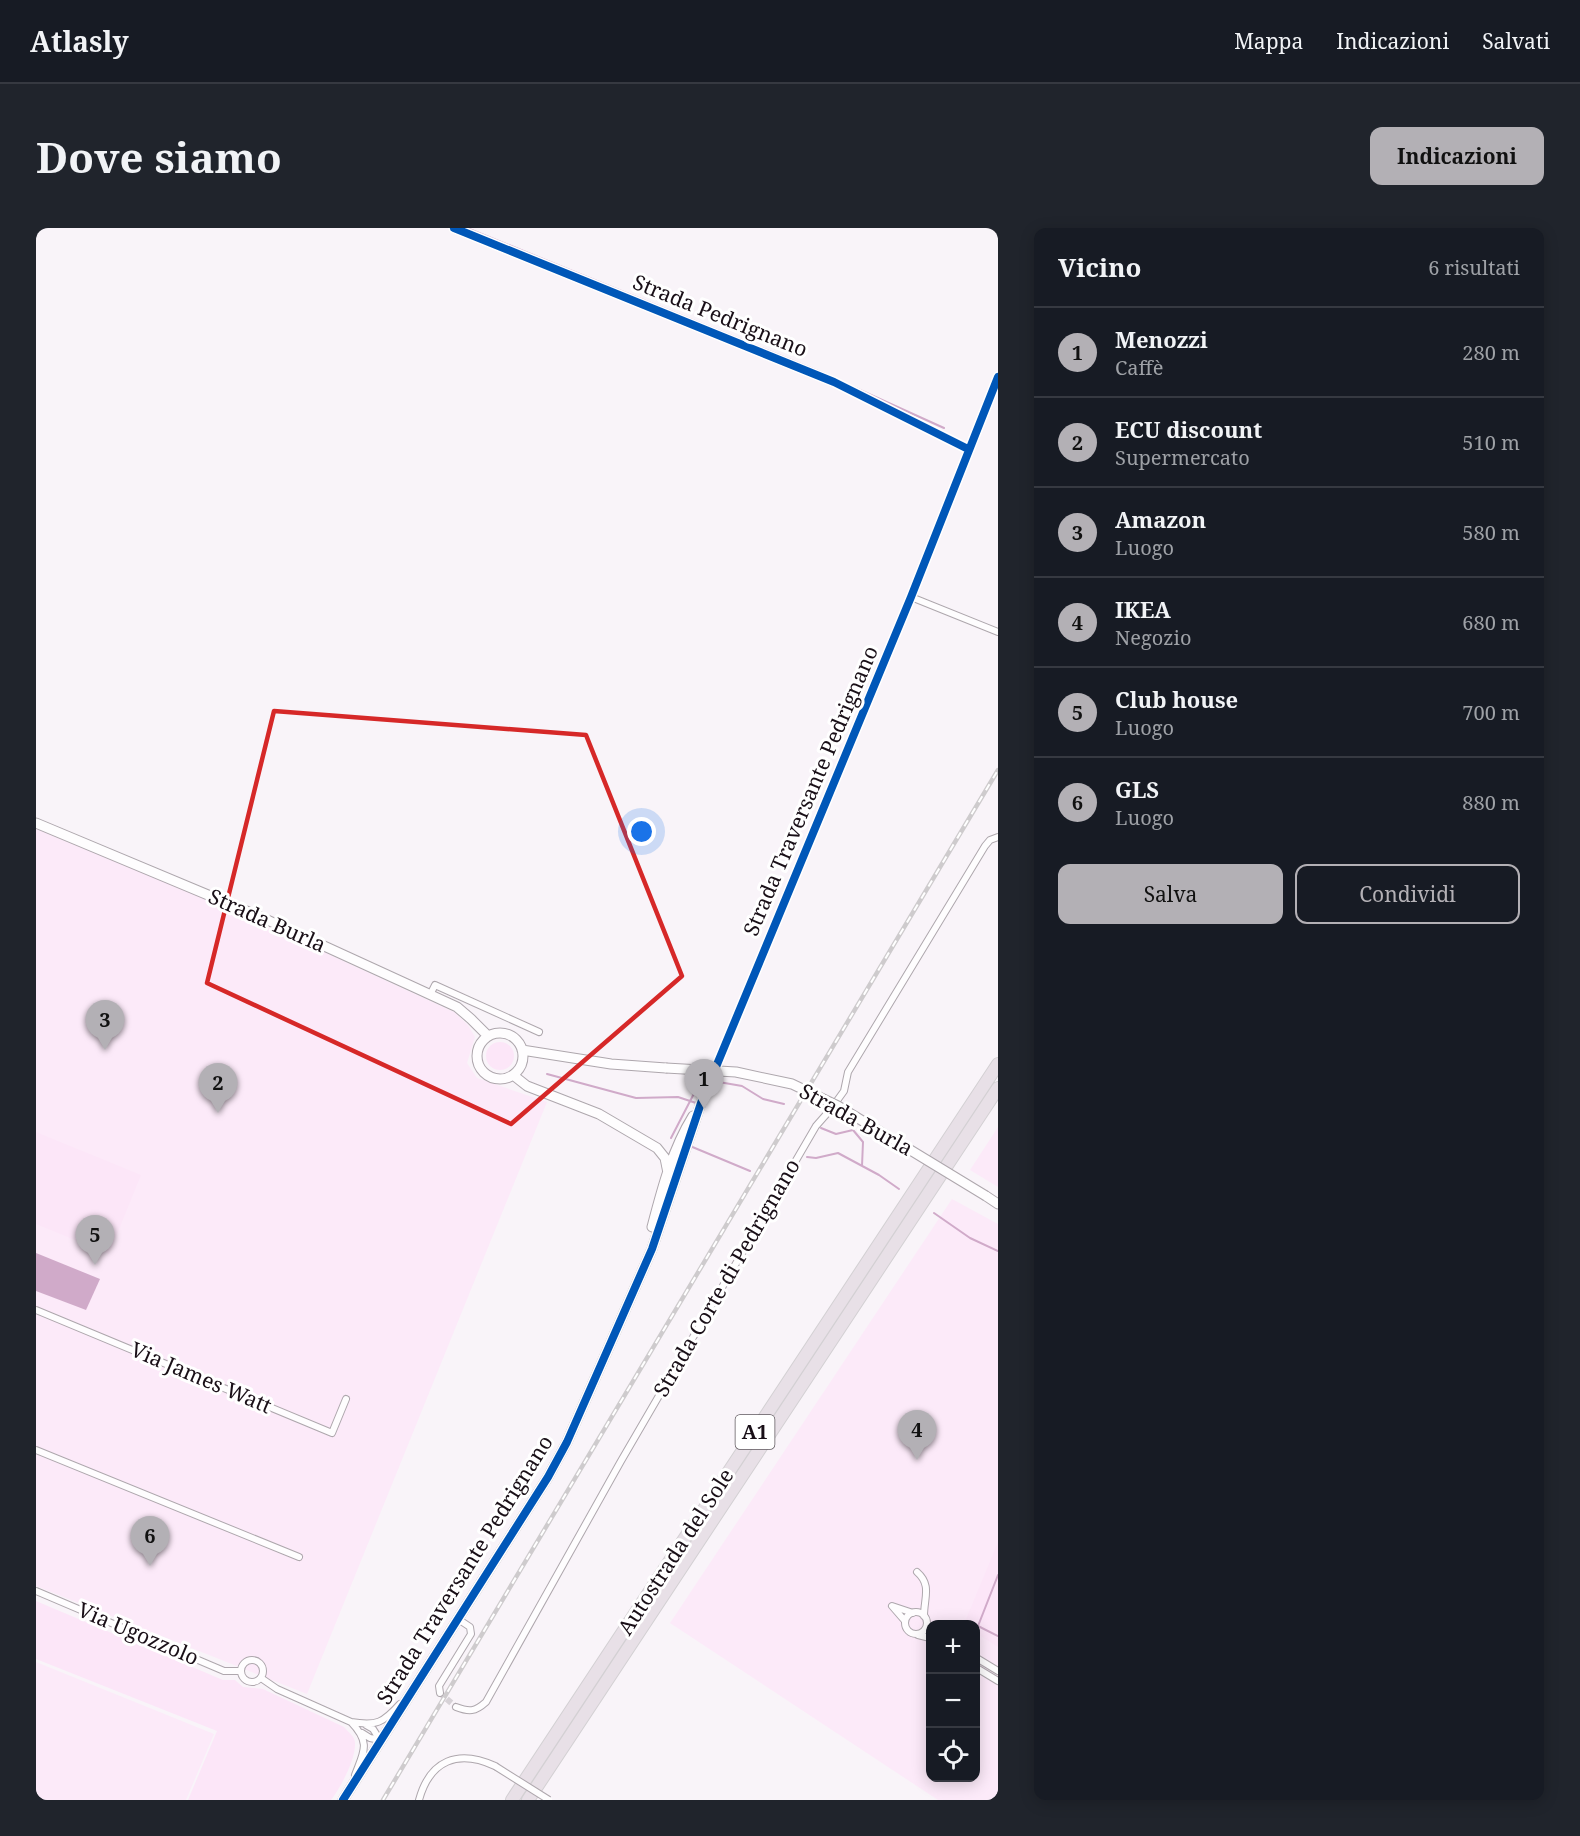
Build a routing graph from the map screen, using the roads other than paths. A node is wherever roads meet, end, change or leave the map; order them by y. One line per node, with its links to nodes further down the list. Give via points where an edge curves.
1 (454, 228): 3 (street, Strada Pedrignano, via 834,382)
2 (998, 377): 3 (street, Strada Traversante Pedrignano)
3 (968, 449): 4 (street, Strada Traversante Pedrignano)
4 (911, 597): 5 (street); 15 (street, Strada Traversante Pedrignano)
5 (998, 632)
6 (36, 823): 8 (street, Strada Burla, via 263,918)
7 (998, 837): 46 (street, Strada Corte di Pedrignano, via 985,846 848,1072 844,1091 816,1126 486,1702 469,1712)
8 (430, 995): 9 (street, via 435,985); 10 (street, Strada Burla, via 457,1008)
9 (539, 1032)
10 (488, 1036): 11 (street, via 508,1034); 13 (street, via 477,1055 482,1070 491,1077)
11 (522, 1050): 13 (street, via 522,1064); 20 (street, Strada Burla, bridge, via 611,1064 736,1072 792,1084 838,1106)
12 (998, 1064): 54 (highway, Autostrada del Sole / A1)
13 (513, 1075): 17 (street, via 527,1086 599,1114)
14 (998, 1088): 55 (highway, Autostrada del Sole / A1)
15 (700, 1103): 16 (street, Strada Traversante Pedrignano); 18 (street, Strada Traversante Pedrignano)
16 (680, 1141): 17 (street, via 670,1148); 19 (street, Strada Traversante Pedrignano)
17 (657, 1148): 19 (street, via 667,1152)
18 (684, 1152): 19 (street); 21 (street, Strada Traversante Pedrignano)
19 (669, 1158): 21 (street, Strada Traversante Pedrignano, via 674,1168 664,1195); 22 (street, Strada Traversante Pedrignano)
20 (998, 1204)
21 (661, 1220): 22 (street, Strada Traversante Pedrignano)
22 (642, 1267): 31 (street, Strada Traversante Pedrignano, via 567,1442)
23 (36, 1310): 24 (street, Via James Watt, via 332,1432)
24 (346, 1399)
25 (36, 1450): 26 (street)
26 (299, 1557)
27 (916, 1572): 29 (street, via 926,1582)
28 (36, 1591): 40 (street, Via Ugozzolo, via 224,1671)
29 (924, 1602): 30 (street); 32 (street)
30 (914, 1612): 33 (street); 33 (street, via 892,1606); 34 (street)
31 (458, 1619): 44 (street, Strada Traversante Pedrignano); 45 (street, via 470,1628 471,1634 439,1686)
32 (927, 1620)
33 (905, 1621): 36 (street)
34 (926, 1621)
35 (926, 1625): 36 (street, via 924,1631)
36 (914, 1635): 37 (street)
37 (926, 1637)
38 (980, 1660): 41 (street)
39 (980, 1670): 43 (street)
40 (240, 1671): 42 (street, Via Ugozzolo, via 248,1682); 42 (street, Via Ugozzolo, via 245,1662 254,1660 262,1667)
41 (998, 1671)
42 (261, 1678): 47 (street, Via Ugozzolo)
43 (998, 1681)
44 (411, 1693): 48 (street, via 383,1722); 50 (street, Strada Traversante Pedrignano)
45 (440, 1693)
46 (456, 1707)
47 (351, 1722): 48 (street, Via Ugozzolo); 49 (street, Via Ugozzolo)
48 (365, 1724): 50 (street)
49 (361, 1732): 50 (street, Via Ugozzolo); 51 (street, via 364,1754)
50 (380, 1740): 51 (street, Strada Traversante Pedrignano)
51 (349, 1791): 52 (street, Strada Traversante Pedrignano)
52 (343, 1800)
53 (419, 1800): 56 (street, bridge, via 426,1778 436,1767 453,1759 474,1759 495,1766)
54 (512, 1800)
55 (528, 1800)
56 (549, 1800)

